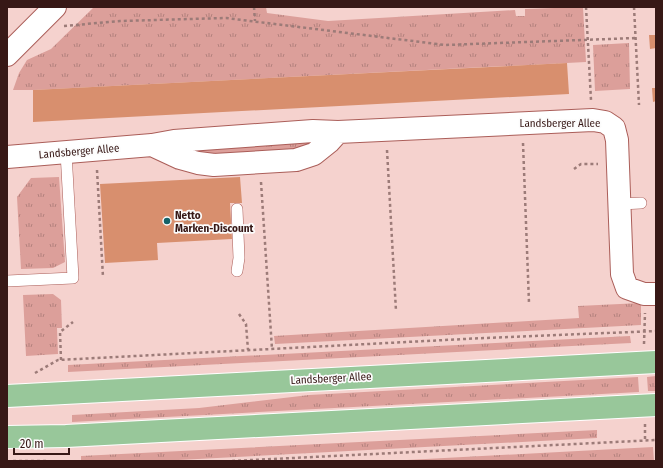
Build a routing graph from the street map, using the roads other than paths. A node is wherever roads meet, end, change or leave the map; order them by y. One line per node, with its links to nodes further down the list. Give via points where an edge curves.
1 (52, 9): 2 (street)
2 (7, 55)
3 (338, 132): 4 (street, Landsberger Allee, via 258,134); 4 (street, Landsberger Allee, via 314,154 296,160 214,165 180,158); 10 (street, Landsberger Allee, via 522,122 605,122 614,128 618,140 618,163 630,204 622,274 627,288)
4 (152, 145): 5 (street, Landsberger Allee)
5 (66, 152): 6 (street, Landsberger Allee); 9 (lane, via 73,278)
6 (7, 157)
7 (237, 209): 8 (lane)
8 (237, 271)
9 (7, 281)
10 (650, 294)
11 (649, 362): 12 (main road, Landsberger Allee)
12 (7, 396)
13 (656, 405): 14 (main road)
14 (7, 437)

